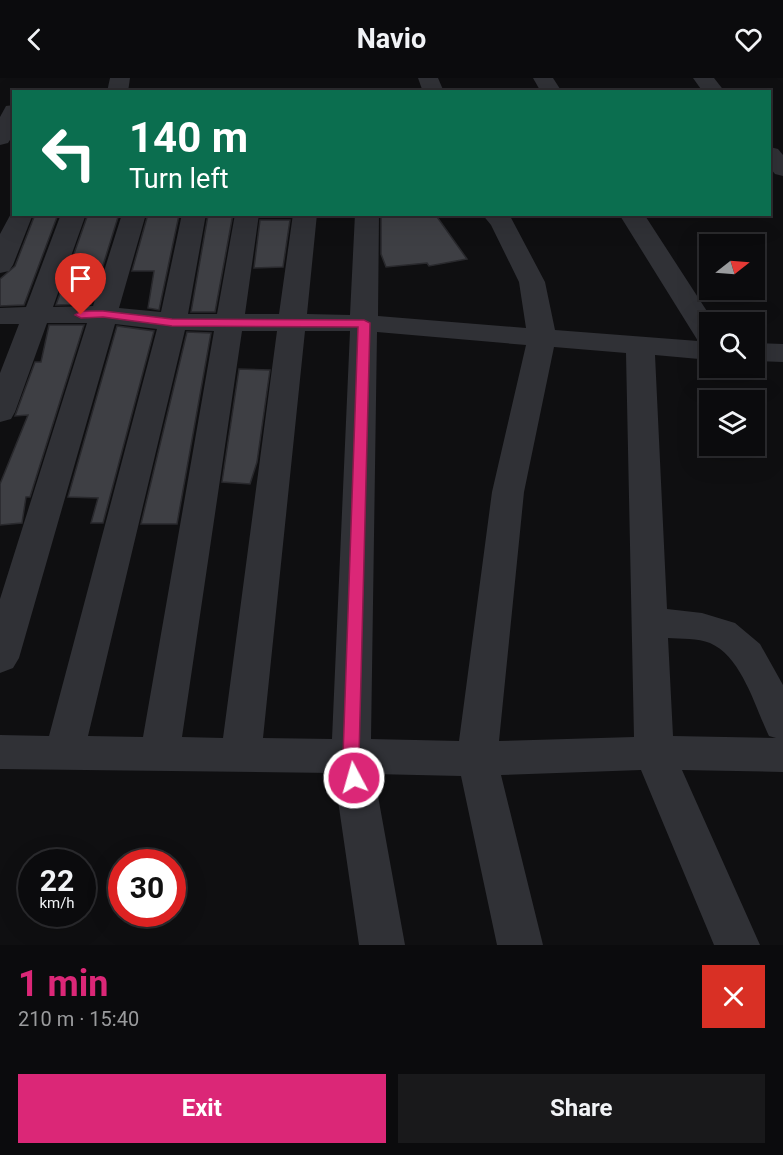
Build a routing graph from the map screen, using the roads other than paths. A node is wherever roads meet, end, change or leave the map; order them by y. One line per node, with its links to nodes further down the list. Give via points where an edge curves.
1 (703, 78): 2 (street)
2 (713, 90)
3 (12, 114): 4 (street)
4 (0, 138)
5 (771, 155): 6 (street)
6 (783, 169)
7 (20, 216): 16 (street)
8 (73, 216): 19 (street)
9 (133, 216): 17 (street)
10 (194, 216): 21 (street)
11 (247, 216): 22 (street)
12 (306, 216): 23 (street)
13 (367, 216): 24 (street)
14 (496, 216): 25 (street, via 532,282)
15 (631, 216): 20 (street)
16 (0, 265)
17 (103, 314): 19 (street); 21 (street); 32 (street)
18 (0, 316): 19 (street)
19 (36, 316): 30 (street)
20 (699, 321)
21 (172, 322): 22 (street); 35 (street)
22 (230, 323): 23 (street); 37 (street)
23 (293, 323): 24 (street); 39 (street)
24 (364, 323): 25 (street); 40 (street)
25 (542, 338): 26 (street); 41 (street, via 508,492)
26 (640, 345): 27 (street); 31 (street)
27 (699, 350)
28 (765, 352): 29 (street)
29 (783, 353)
30 (0, 412)
31 (650, 622): 33 (street, via 710,630 731,638 750,660); 36 (street)
32 (0, 658)
33 (783, 724)
34 (0, 752): 35 (street)
35 (64, 753): 37 (street)
36 (654, 753): 38 (street); 41 (street); 44 (street)
37 (160, 754): 39 (street)
38 (783, 754)
39 (241, 755): 40 (street)
40 (351, 756): 41 (street); 42 (street)
41 (477, 759): 43 (street)
42 (382, 945)
43 (520, 945)
44 (737, 945)

